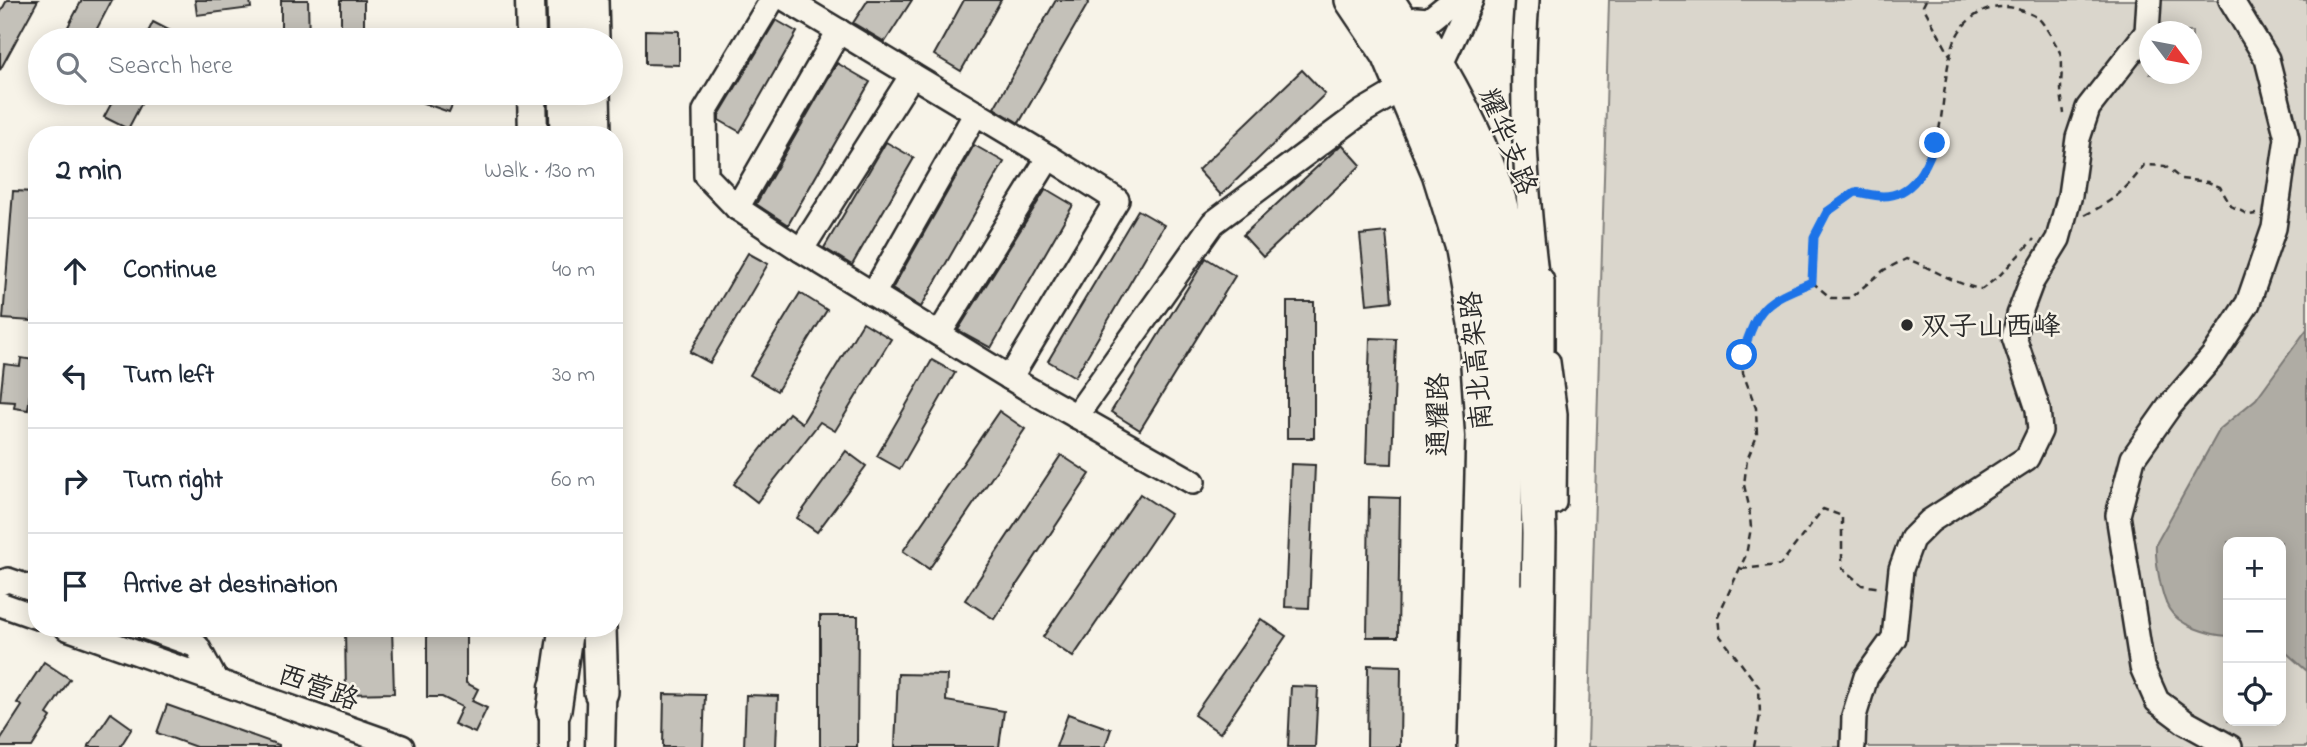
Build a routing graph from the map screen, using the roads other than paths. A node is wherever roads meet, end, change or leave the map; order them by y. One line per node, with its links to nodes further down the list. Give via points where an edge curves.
1 (530, 0): 16 (main road)
2 (564, 0): 17 (highway)
3 (591, 0): 18 (highway)
4 (606, 0): 19 (main road)
5 (772, 0): 36 (street, via 705,111 706,176)
6 (787, 0): 20 (street)
7 (1341, 0): 23 (street)
8 (1352, 0): 62 (highway, 南北高架路, via 1389,55 1438,173 1461,244 1475,323 1483,436)
9 (1387, 0): 63 (highway, 南北高架路, via 1410,36 1468,168 1489,243 1503,319 1506,440)
10 (1454, 0): 15 (street, via 1429,20)
11 (1471, 0): 21 (street)
12 (1527, 0): 38 (street, via 1523,54 1526,163)
13 (2149, 0): 67 (street, via 2147,32 2088,108 2058,239 2018,315 2014,337 2038,409 2040,431 2027,458 1930,521 1912,539 1901,569 1894,638 1866,677 1854,716)
14 (2231, 0): 34 (street, via 2267,59)
15 (1410, 9): 21 (street, 耀华支路)
16 (531, 28)
17 (565, 28)
18 (592, 28)
19 (607, 28)
20 (839, 31): 22 (street); 36 (street)
21 (1442, 62): 41 (street, 耀华支路, via 1499,182 1518,273)
22 (912, 75): 28 (street); 37 (street)
23 (1396, 93): 43 (street, via 1362,112 1213,223); 61 (street, 通耀路, via 1427,167 1463,316 1470,389)
24 (532, 105): 30 (main road)
25 (567, 105): 31 (highway)
26 (593, 105): 32 (highway)
27 (609, 105): 33 (main road)
28 (976, 113): 35 (street); 39 (street)
29 (2307, 125): 34 (street)
30 (533, 126)
31 (568, 126)
32 (594, 126)
33 (610, 126)
34 (2287, 138): 68 (street, via 2274,228 2248,303 2133,458 2118,515 2142,667 2157,701)
35 (1049, 157): 40 (street); 42 (street, via 1117,200)
36 (737, 208): 37 (street)
37 (801, 250): 39 (street)
38 (1537, 282): 44 (highway); 66 (street, via 1555,414)
39 (873, 294): 40 (street)
40 (939, 334): 42 (street)
41 (1521, 358): 44 (highway); 64 (street)
42 (1010, 378): 43 (street)
43 (1076, 416): 45 (street)
44 (1536, 419): 65 (highway)
45 (1193, 482)
46 (0, 583): 47 (street, via 8,580)
47 (28, 587)
48 (0, 604): 49 (street)
49 (28, 614)
50 (92, 637): 55 (street, 西营路)
51 (172, 637): 55 (street, via 197,646)
52 (554, 637): 57 (main road)
53 (565, 637): 57 (highway)
54 (601, 637): 56 (highway)
55 (216, 681): 58 (street, 西营路)
56 (601, 692): 60 (main road)
57 (554, 710): 59 (main road)
58 (402, 747)
59 (554, 747)
60 (600, 747)
61 (1460, 747)
62 (1475, 747)
63 (1501, 747)
64 (1518, 747)
65 (1536, 747)
66 (1551, 747)
67 (1853, 747)
68 (2230, 747)

